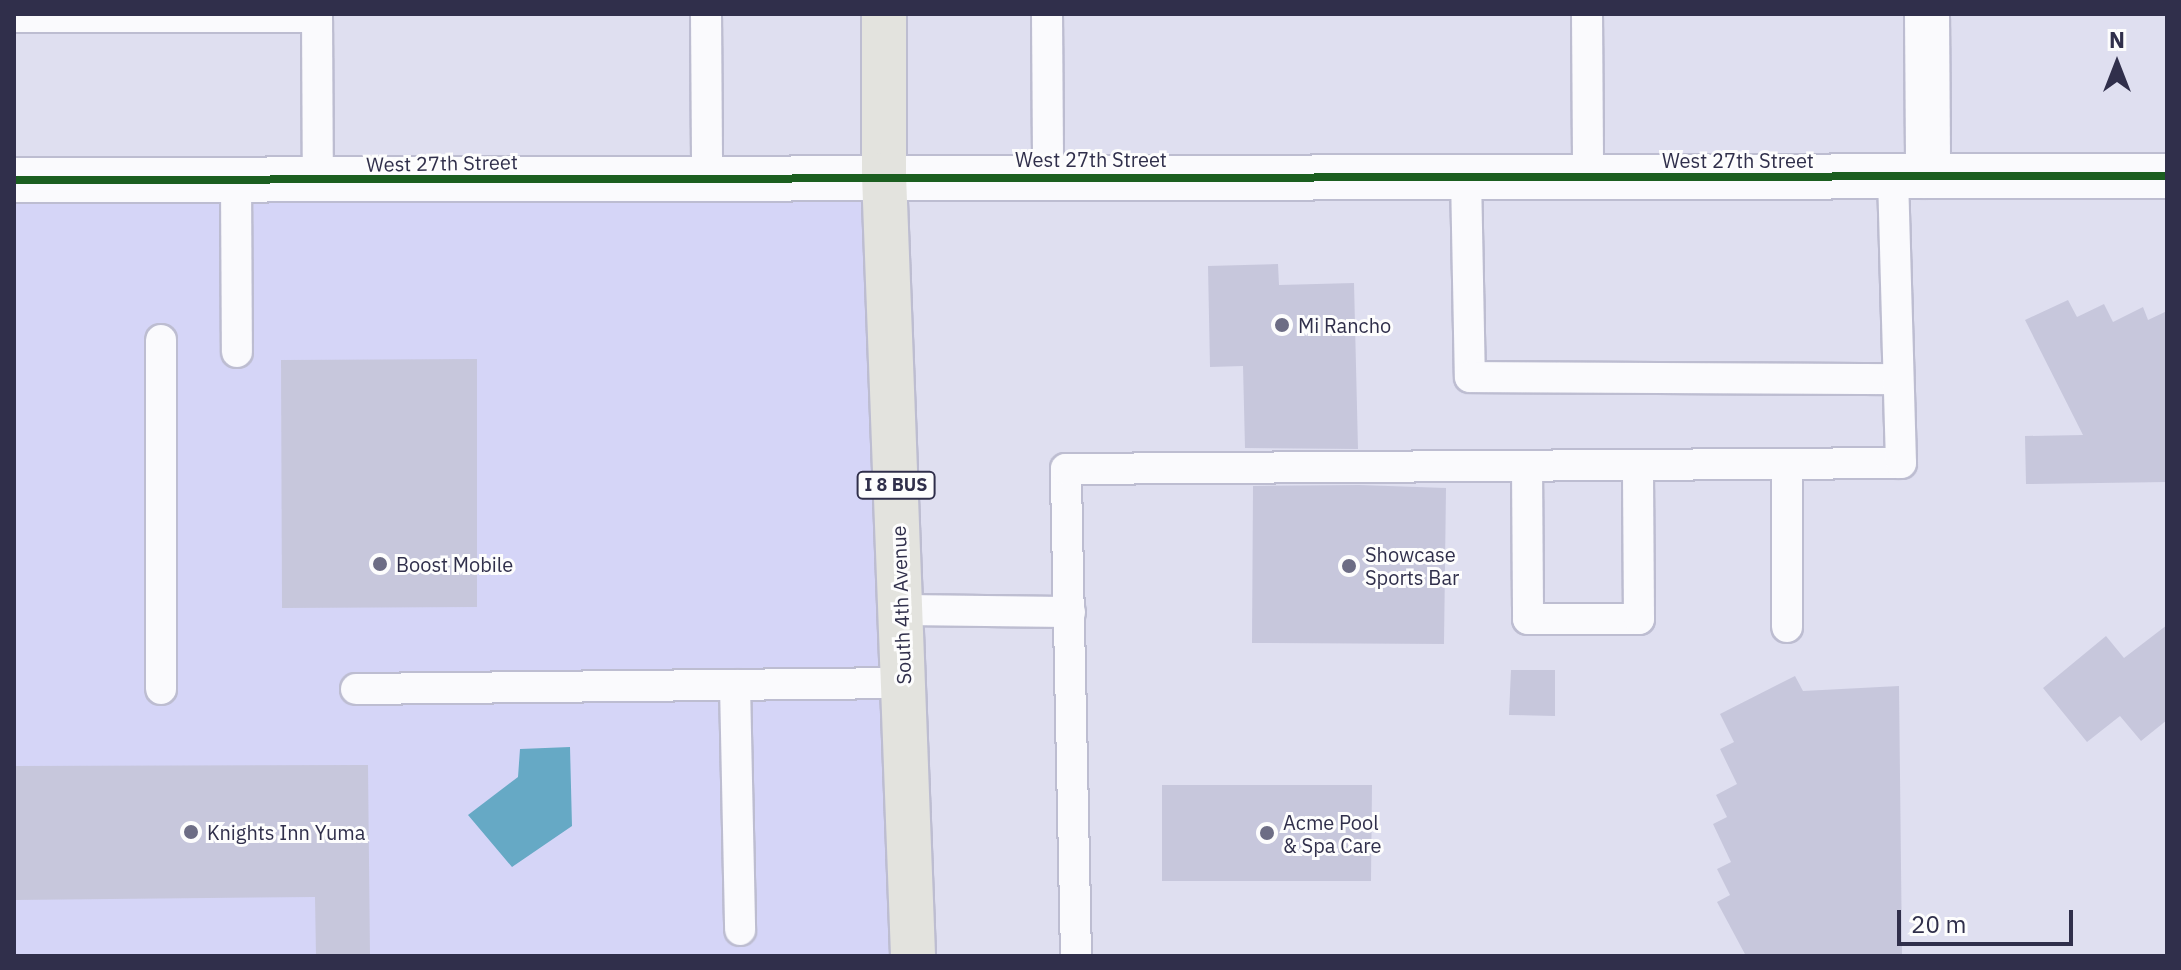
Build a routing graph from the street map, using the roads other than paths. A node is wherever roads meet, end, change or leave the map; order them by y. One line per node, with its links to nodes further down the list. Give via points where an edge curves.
1 (706, 14): 10 (lane)
2 (884, 14): 8 (main road, South 4th Avenue / I 8 BUS)
3 (1047, 14): 9 (lane)
4 (1587, 14): 12 (lane)
5 (1927, 14): 13 (street)
6 (317, 15): 7 (lane); 16 (lane)
7 (14, 17)
8 (884, 175): 9 (street, West 27th Street); 10 (street, West 27th Street); 24 (main road, South 4th Avenue / I 8 BUS)
9 (1048, 175): 11 (street, West 27th Street)
10 (707, 176): 16 (street, West 27th Street)
11 (1466, 176): 12 (street, West 27th Street); 20 (lane, via 1470,377)
12 (1588, 176): 13 (street, West 27th Street)
13 (1910, 176): 14 (street, West 27th Street); 20 (lane)
14 (2167, 176)
15 (14, 180): 17 (street, West 27th Street)
16 (318, 180): 17 (street, West 27th Street)
17 (236, 181): 19 (lane)
18 (161, 340): 29 (lane)
19 (237, 352)
20 (1898, 379): 21 (lane, via 1901,463)
21 (1787, 464): 22 (lane); 26 (lane)
22 (1638, 465): 23 (lane); 23 (lane, via 1639,619 1528,619)
23 (1527, 467): 25 (lane, via 1066,469)
24 (901, 610): 25 (lane); 27 (main road, South 4th Avenue / I 8 BUS)
25 (1070, 612): 33 (lane)
26 (1787, 627)
27 (903, 683): 28 (lane); 32 (main road, South 4th Avenue / I 8 BUS)
28 (735, 685): 30 (lane); 31 (lane)
29 (161, 689)
30 (356, 689)
31 (740, 930)
32 (913, 956)
33 (1076, 956)

